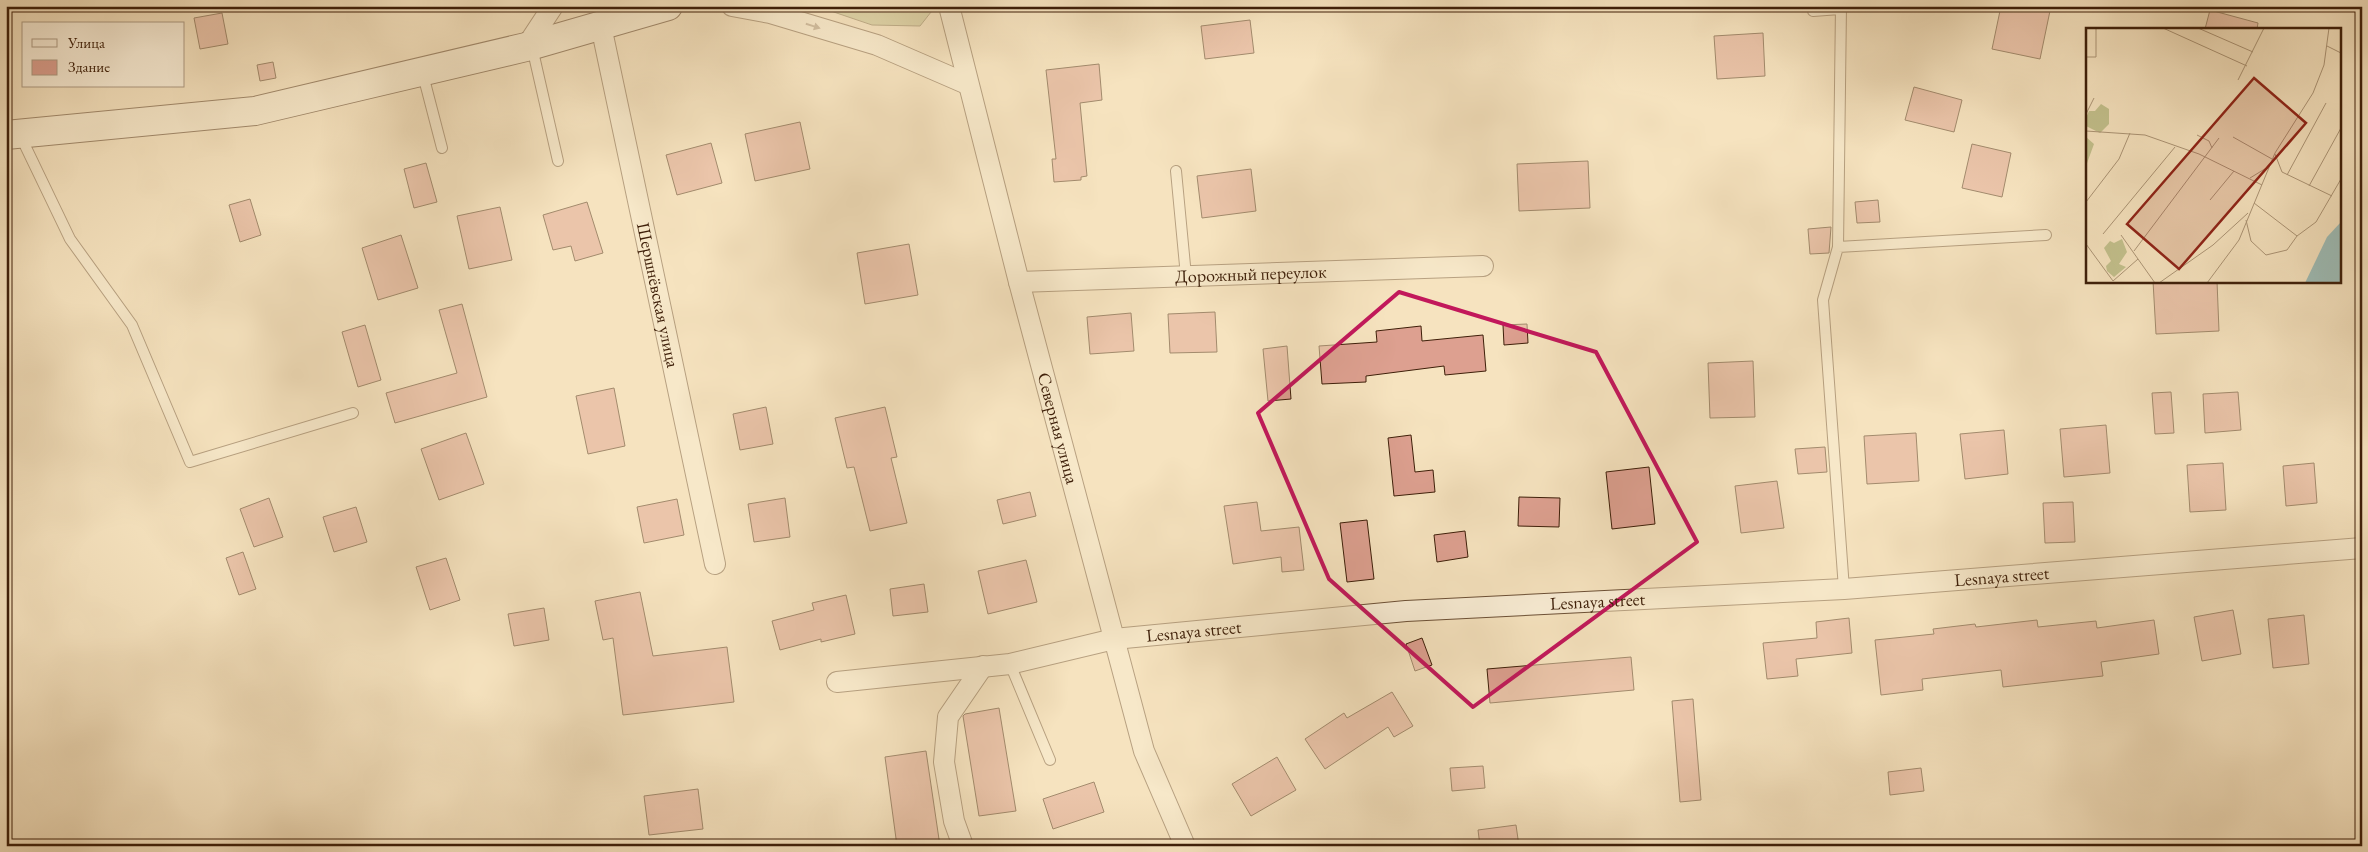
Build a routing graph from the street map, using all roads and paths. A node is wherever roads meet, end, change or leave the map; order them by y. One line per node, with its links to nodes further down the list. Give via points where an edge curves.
1 (553, 6): 8 (street)
2 (668, 6): 7 (street)
3 (732, 6): 10 (street, one-way to 10, via 770,13 877,45)
4 (949, 6): 10 (street, Северная улица)
5 (1840, 8): 6 (lane); 16 (lane)
6 (1813, 11)
7 (601, 26): 8 (street); 22 (street, Шершнёвская улица)
8 (529, 46): 9 (street); 13 (lane)
9 (422, 71): 11 (street, via 255,111); 12 (lane)
10 (967, 84): 19 (street, Северная улица)
11 (13, 134): 20 (lane, via 70,239 132,325 190,462)
12 (442, 148)
13 (558, 161)
14 (1176, 171): 18 (lane)
15 (2046, 235): 16 (lane)
16 (1838, 247): 23 (lane, via 1823,300)
17 (1483, 266): 18 (street, Дорожный переулок)
18 (1186, 276): 19 (street, Дорожный переулок)
19 (1020, 282): 24 (street, Северная улица)
20 (353, 413)
21 (2362, 548): 23 (street, Lesnaya street)
22 (715, 564)
23 (1844, 589): 24 (street, Lesnaya street, via 1406,611)
24 (1114, 639): 25 (street, Lesnaya street); 30 (street, Северная улица, via 1144,751)
25 (1010, 664): 26 (street, Lesnaya street); 28 (lane)
26 (984, 666): 27 (street, Lesnaya street); 29 (street, via 948,718 944,762 954,820)
27 (837, 682)
28 (1050, 760)
29 (964, 846)
30 (1185, 846)

